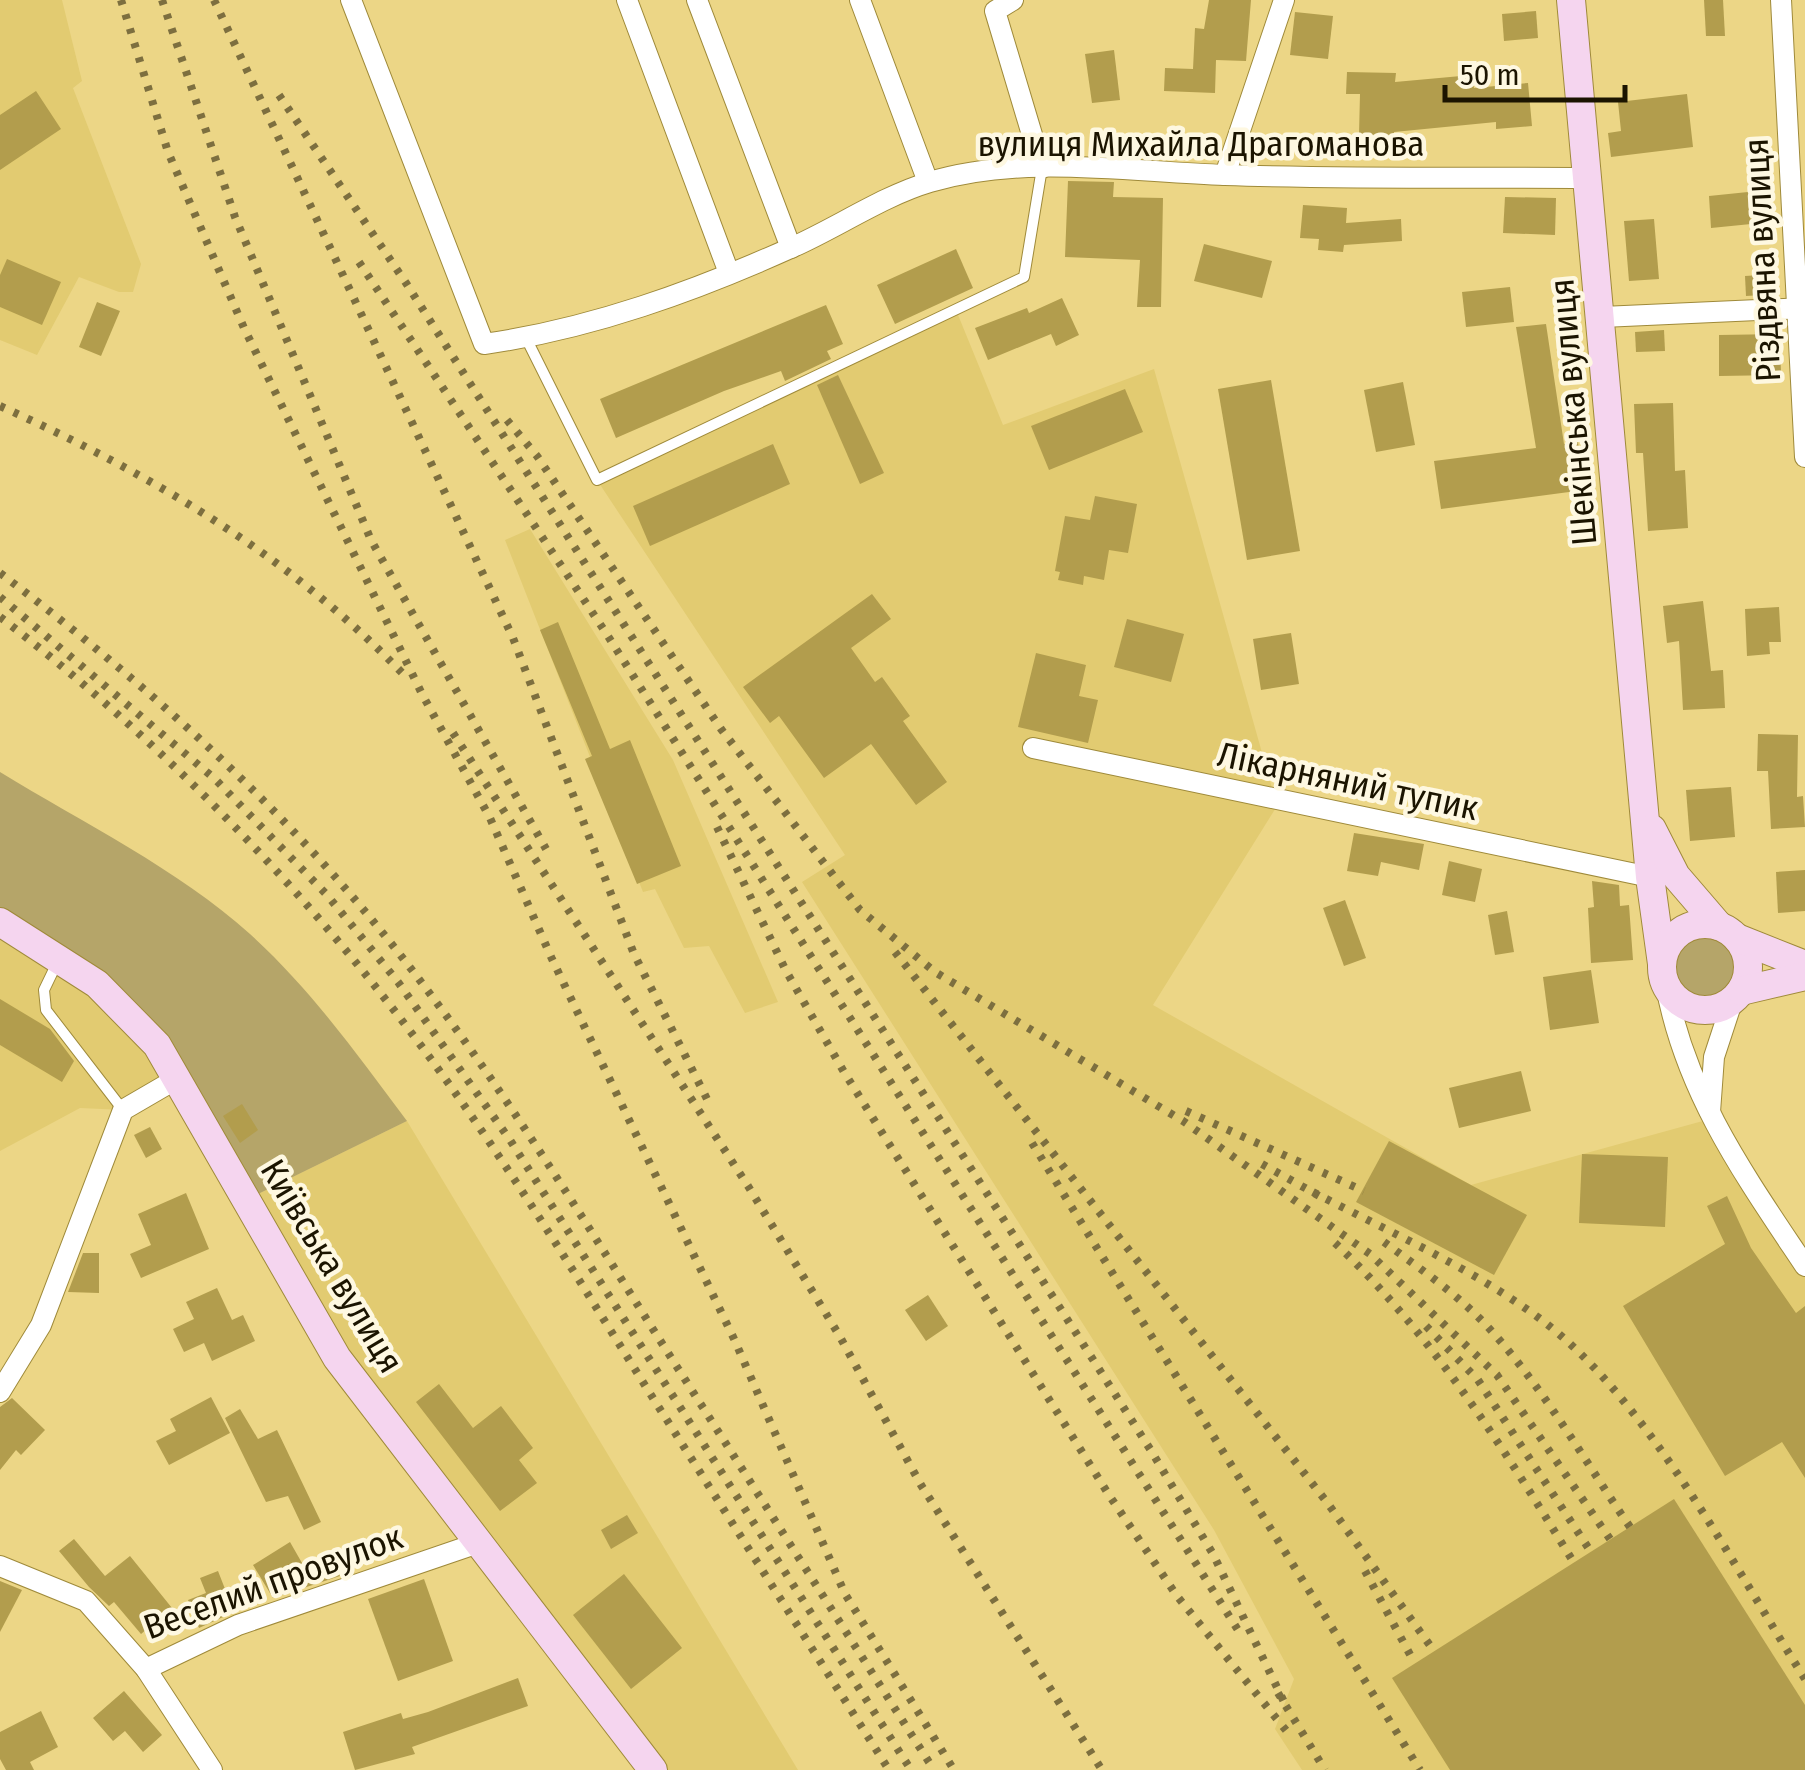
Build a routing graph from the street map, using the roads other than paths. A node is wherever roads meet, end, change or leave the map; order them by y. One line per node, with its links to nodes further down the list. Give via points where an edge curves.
1 (351, 0): 17 (street, вулиця Михайла Драгоманова, via 484,344)
2 (628, 0): 14 (street)
3 (697, 0): 13 (street)
4 (860, 0): 12 (street)
5 (1012, 0): 9 (street, via 995,12)
6 (1284, 0): 10 (street)
7 (1571, 0): 11 (main road, Шекінська вулиця)
8 (1781, 0): 15 (street, Різдвяна вулиця)
9 (1042, 168): 10 (street, вулиця Михайла Драгоманова); 12 (street, вулиця Михайла Драгоманова); 17 (lane, via 1024,277 597,480)
10 (1225, 175): 11 (street, вулиця Михайла Драгоманова)
11 (1588, 178): 16 (main road, Шекінська вулиця)
12 (928, 182): 13 (street, вулиця Михайла Драгоманова)
13 (791, 248): 14 (street, вулиця Михайла Драгоманова)
14 (729, 273): 17 (street, вулиця Михайла Драгоманова, via 650,305)
15 (1801, 308): 16 (street); 18 (street, Різдвяна вулиця)
16 (1602, 317): 20 (main road, Шекінська вулиця)
17 (526, 338)
18 (1805, 457)
19 (1033, 748): 21 (street, Лікарняний тупик)
20 (1648, 818): 21 (main road, Шекінська вулиця); 23 (main road, Шекінська вулиця, via 1676,876)
21 (1650, 878): 26 (main road, Шекінська вулиця)
22 (0, 922): 24 (main road, Київська вулиця)
23 (1728, 932): 25 (main road); 26 (main road, via 1696,925 1676,934); 28 (main road, via 1747,958)
24 (59, 957): 29 (main road, Київська вулиця, via 129,1013); 30 (lane, via 44,990 46,1010)
25 (1805, 966)
26 (1664, 975): 28 (main road, via 1681,1003 1702,1010); 31 (street, Шекінська вулиця, via 1682,1054)
27 (1805, 976): 28 (main road)
28 (1737, 995): 31 (street, via 1714,1057)
29 (178, 1078): 30 (street); 34 (main road, Київська вулиця, via 337,1358)
30 (123, 1110): 33 (street, via 41,1325)
31 (1710, 1120): 32 (street, Шекінська вулиця)
32 (1805, 1266)
33 (0, 1392)
34 (481, 1542): 36 (street, Веселий провулок, via 238,1625); 38 (main road, Київська вулиця)
35 (0, 1566): 36 (street, Веселий провулок, via 86,1601)
36 (146, 1669): 37 (street)
37 (212, 1770)
38 (653, 1770)

